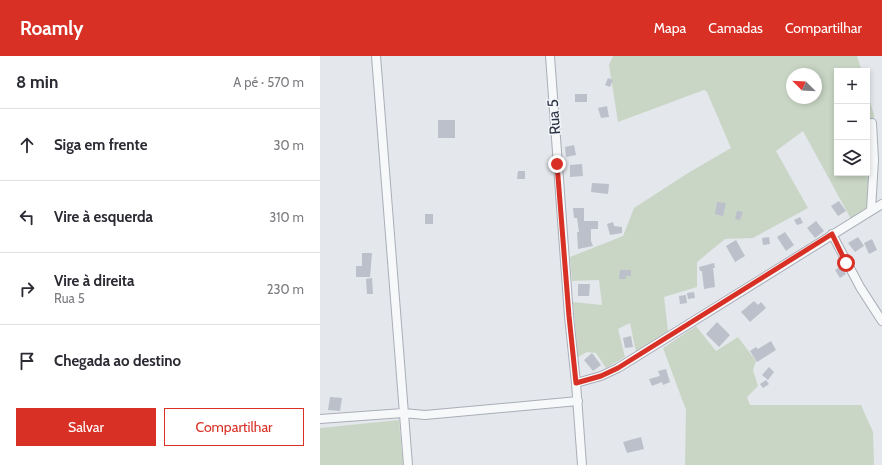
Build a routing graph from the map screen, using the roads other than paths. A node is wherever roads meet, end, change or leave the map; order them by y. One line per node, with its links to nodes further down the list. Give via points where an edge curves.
1 (376, 56): 10 (street)
2 (550, 56): 8 (street, Rua 5)
3 (872, 124): 5 (street, via 874,160)
4 (882, 204): 5 (street)
5 (871, 210): 6 (street)
6 (832, 234): 7 (street, via 860,288); 8 (street, via 618,368)
7 (882, 320)
8 (576, 383): 9 (street, Rua 5)
9 (578, 401): 10 (street, via 425,415); 13 (street, Rua 5)
10 (403, 413): 11 (street); 12 (street)
11 (320, 419)
12 (408, 465)
13 (582, 465)

